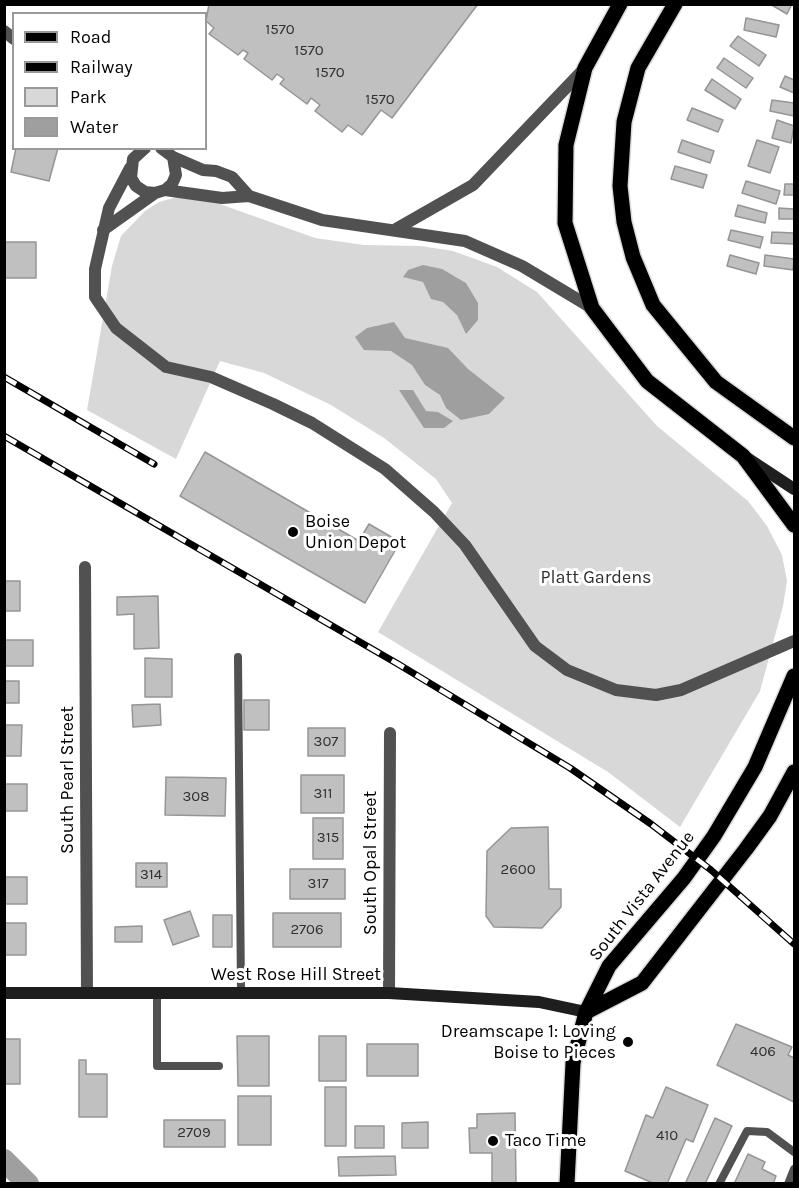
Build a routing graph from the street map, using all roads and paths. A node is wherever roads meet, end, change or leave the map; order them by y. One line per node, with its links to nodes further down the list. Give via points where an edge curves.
1 (620, 4): 3 (main road)
2 (675, 4): 14 (main road, via 638,68 624,122 620,186 633,257 653,305 716,382)
3 (585, 68): 11 (street, via 473,186); 13 (main road, via 566,145 565,223)
4 (127, 150): 8 (street)
5 (142, 150): 8 (street)
6 (164, 150): 7 (street)
7 (173, 157): 9 (street, via 176,175 172,184); 10 (street, via 196,168 232,177)
8 (131, 166): 9 (street, via 136,186 145,192); 12 (street, via 109,208)
9 (160, 192): 10 (street, via 222,198); 12 (street)
10 (249, 196): 11 (street, via 322,220)
11 (396, 229): 13 (street, via 465,241 493,252)
12 (103, 230): 19 (street, via 94,269 95,297 116,328 166,367 211,377 273,404 312,423 385,469 465,546 535,646 567,670 616,690 656,695 681,690)
13 (592, 308): 15 (main road, via 647,381)
14 (795, 438)
15 (743, 456): 16 (street); 17 (main road)
16 (795, 489)
17 (795, 525)
18 (85, 567): 25 (street, South Pearl Street)
19 (795, 641)
20 (238, 657): 27 (lane)
21 (795, 676): 29 (main road, South Vista Avenue, via 755,767 714,836 684,878 609,966)
22 (390, 733): 28 (street, South Opal Street)
23 (795, 772): 29 (main road, via 752,841 642,983)
24 (4, 993): 25 (street, West Rose Hill Street)
25 (87, 993): 26 (street, West Rose Hill Street)
26 (157, 993): 27 (street, West Rose Hill Street); 30 (lane, via 157,1066)
27 (241, 993): 28 (street, West Rose Hill Street)
28 (389, 993): 29 (street, West Rose Hill Street, via 539,1002)
29 (586, 1012): 33 (main road, South Vista Avenue, via 573,1063)
30 (219, 1066)
31 (795, 1152): 34 (lane, via 767,1132 747,1131)
32 (795, 1169): 35 (lane)
33 (567, 1184)
34 (720, 1184)
35 (788, 1184)

